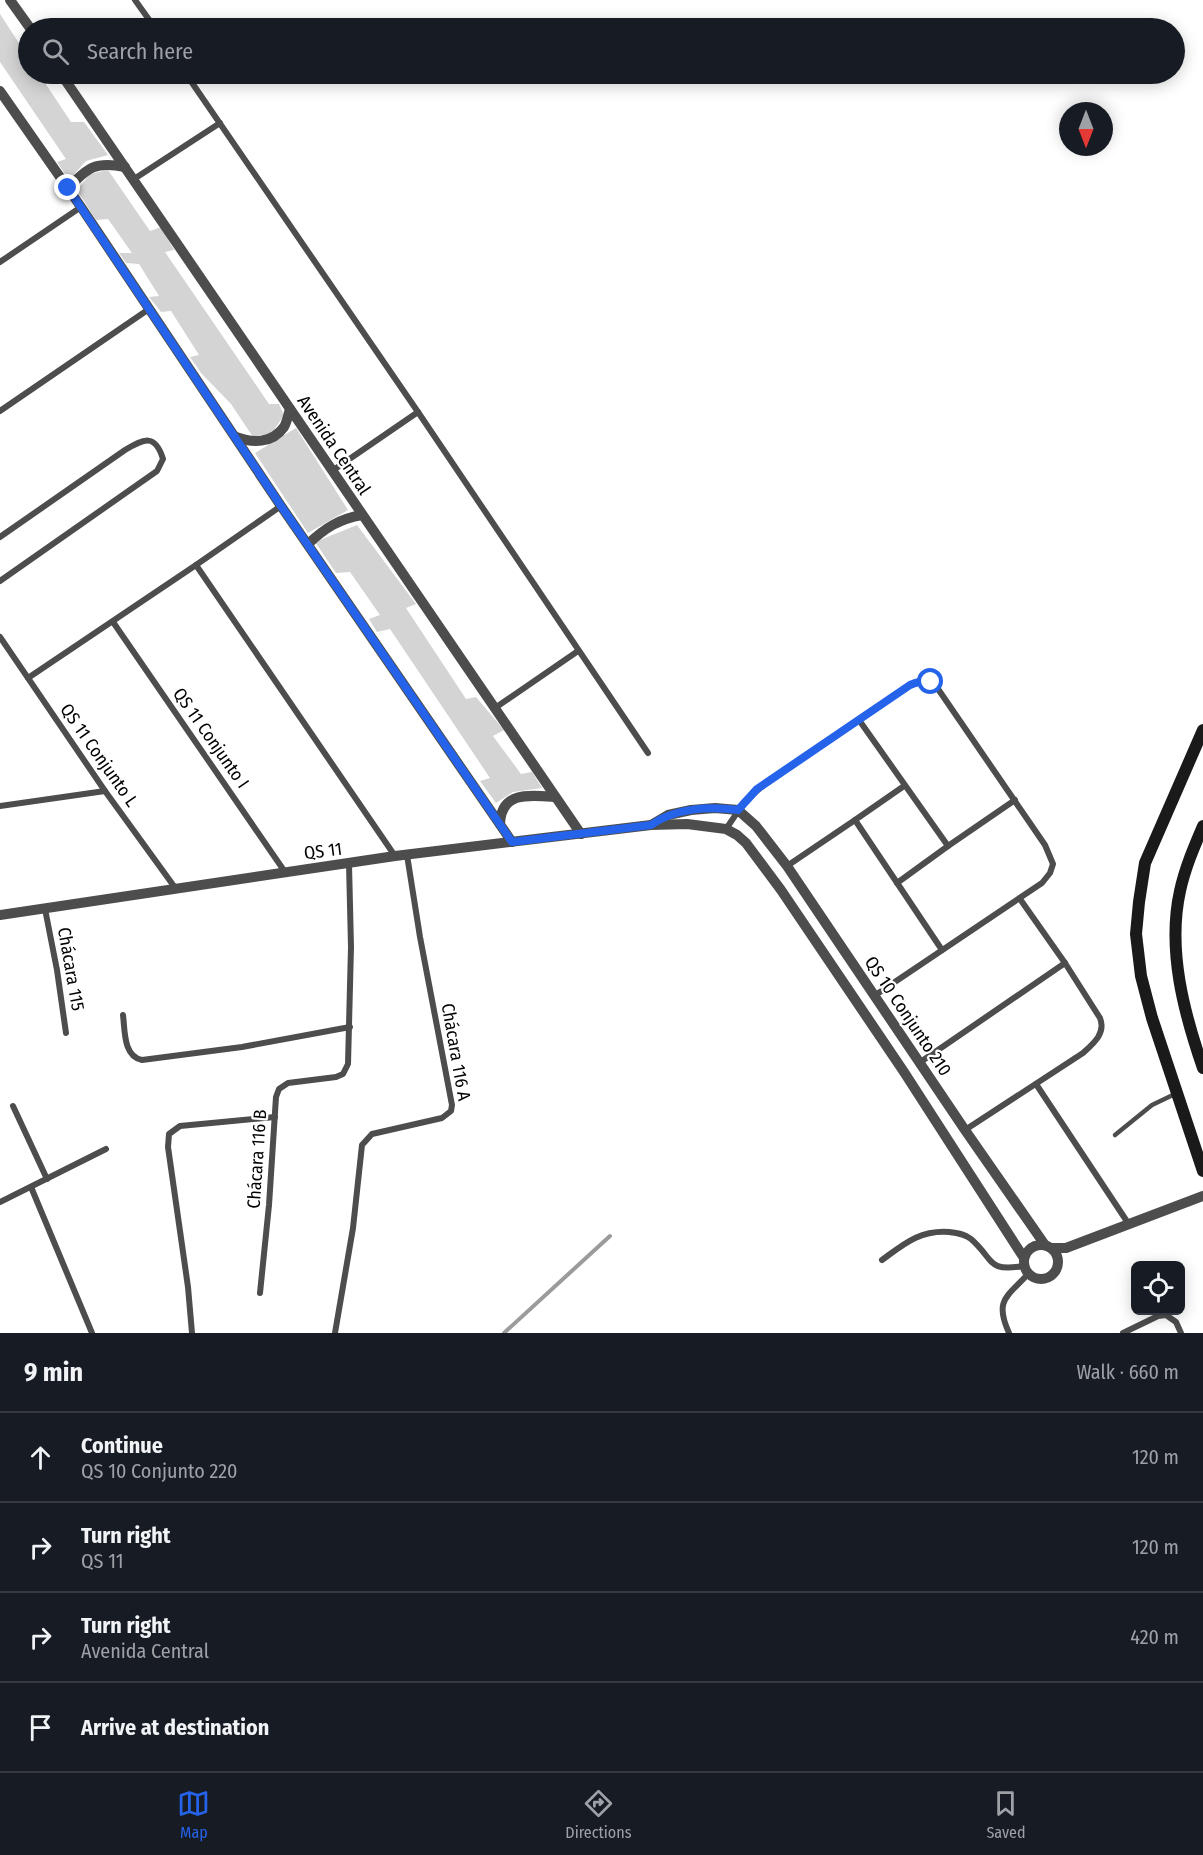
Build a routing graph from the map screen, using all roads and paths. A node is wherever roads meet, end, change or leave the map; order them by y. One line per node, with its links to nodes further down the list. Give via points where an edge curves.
1 (10, 0): 3 (street)
2 (135, 0): 4 (street)
3 (23, 18)
4 (148, 18)
5 (68, 84): 9 (street, Avenida Central)
6 (193, 84): 8 (street)
7 (0, 91): 11 (street)
8 (220, 123): 10 (street); 17 (street)
9 (125, 167): 10 (street, Avenida Central); 11 (street, via 93,167)
10 (134, 180): 15 (street, Avenida Central)
11 (68, 188): 12 (street)
12 (81, 207): 13 (street); 14 (street)
13 (0, 262)
14 (148, 309): 16 (street); 18 (street)
15 (290, 409): 18 (street, via 285,426 268,440); 19 (street, Avenida Central)
16 (0, 411)
17 (418, 412): 19 (street); 28 (street)
18 (235, 437): 20 (street)
19 (331, 471): 21 (street, Avenida Central)
20 (281, 506): 23 (street); 24 (street)
21 (362, 515): 23 (street, via 332,524); 30 (street, Avenida Central)
22 (0, 537): 25 (street, via 141,441 153,442 160,449 163,459 157,471)
23 (308, 544): 41 (street)
24 (196, 565): 26 (street); 49 (street)
25 (0, 581)
26 (113, 622): 29 (street); 52 (street, QS 11 Conjunto I)
27 (0, 637): 29 (street, QS 11 Conjunto L)
28 (578, 651): 30 (street); 33 (street)
29 (28, 678): 35 (street, QS 11 Conjunto L)
30 (495, 708): 36 (street, Avenida Central)
31 (859, 720): 34 (street); 37 (street, via 910,685 931,682); 39 (street, via 757,789)
32 (1203, 730): 67 (main road, via 1145,863 1136,934 1141,976)
33 (648, 753)
34 (904, 786): 40 (street); 47 (street)
35 (105, 791): 38 (street); 54 (street, QS 11 Conjunto L)
36 (555, 797): 41 (street, via 513,799 502,812); 45 (street, Avenida Central)
37 (1015, 800): 47 (street); 55 (street, via 1053,864 1042,883)
38 (0, 806)
39 (738, 810): 42 (street, QS 11, via 677,812); 44 (street); 51 (street, QS 10 Conjunto 210, via 756,826)
40 (855, 820): 51 (street); 53 (street)
41 (500, 824): 46 (street)
42 (651, 825): 44 (street, QS 11); 45 (street, QS 11)
43 (1203, 826): 65 (main road, via 1185,870 1176,927 1181,993)
44 (726, 829): 83 (street, QS 10 Conjunto 210, via 746,843 781,890 904,1072)
45 (581, 834): 46 (street, QS 11)
46 (512, 842): 48 (street, QS 11)
47 (948, 846): 53 (street)
48 (407, 855): 49 (street, QS 11); 87 (street, Chácara 116 A, via 453,1105 447,1115 372,1134 362,1144)
49 (394, 856): 50 (street, QS 11)
50 (349, 864): 52 (street, QS 11); 62 (street, Chácara 116 B)
51 (787, 866): 60 (street, QS 10 Conjunto 210)
52 (285, 872): 54 (street, QS 11)
53 (897, 883): 58 (street)
54 (176, 889): 56 (street, QS 11)
55 (1020, 899): 58 (street); 59 (street)
56 (45, 909): 57 (street, QS 11); 63 (street, Chácara 115)
57 (0, 915)
58 (942, 950): 60 (street)
59 (1065, 963): 64 (street); 66 (street, via 1100,1018 1101,1030 1083,1053)
60 (874, 996): 64 (street, QS 10 Conjunto 210)
61 (123, 1014): 62 (street, via 129,1052 142,1060)
62 (350, 1027): 69 (street, Chácara 116 B, via 348,1064 343,1074 284,1085 276,1097)
63 (66, 1033)
64 (919, 1064): 70 (street, QS 10 Conjunto 210)
65 (1203, 1068)
66 (1036, 1084): 70 (street); 78 (street)
67 (1177, 1092): 71 (lane, via 1152,1105); 73 (main road)
68 (13, 1106): 74 (street)
69 (275, 1117): 84 (street, Chácara 116 B); 86 (street, via 180,1126 169,1134)
70 (965, 1131): 80 (street, QS 10 Conjunto 210)
71 (1114, 1135)
72 (106, 1149): 74 (street)
73 (1203, 1171)
74 (47, 1179): 75 (street)
75 (31, 1187): 77 (street); 85 (street)
76 (1203, 1196): 78 (street)
77 (0, 1202)
78 (1128, 1223): 79 (street)
79 (1079, 1243): 80 (street, via 1066,1248); 82 (street)
80 (1049, 1246): 82 (street, via 1058,1255); 83 (street, via 1031,1247 1026,1252)
81 (882, 1260): 83 (street, via 915,1236 942,1232 970,1238 1002,1269)
82 (1059, 1263): 83 (street, via 1051,1277 1043,1279 1035,1278)
83 (1025, 1266): 88 (street, via 1001,1306)
84 (260, 1293)
85 (92, 1333)
86 (192, 1333)
87 (335, 1333)
88 (1009, 1333)
89 (1123, 1333): 90 (street, via 1166,1315 1176,1322)
90 (1181, 1333)

